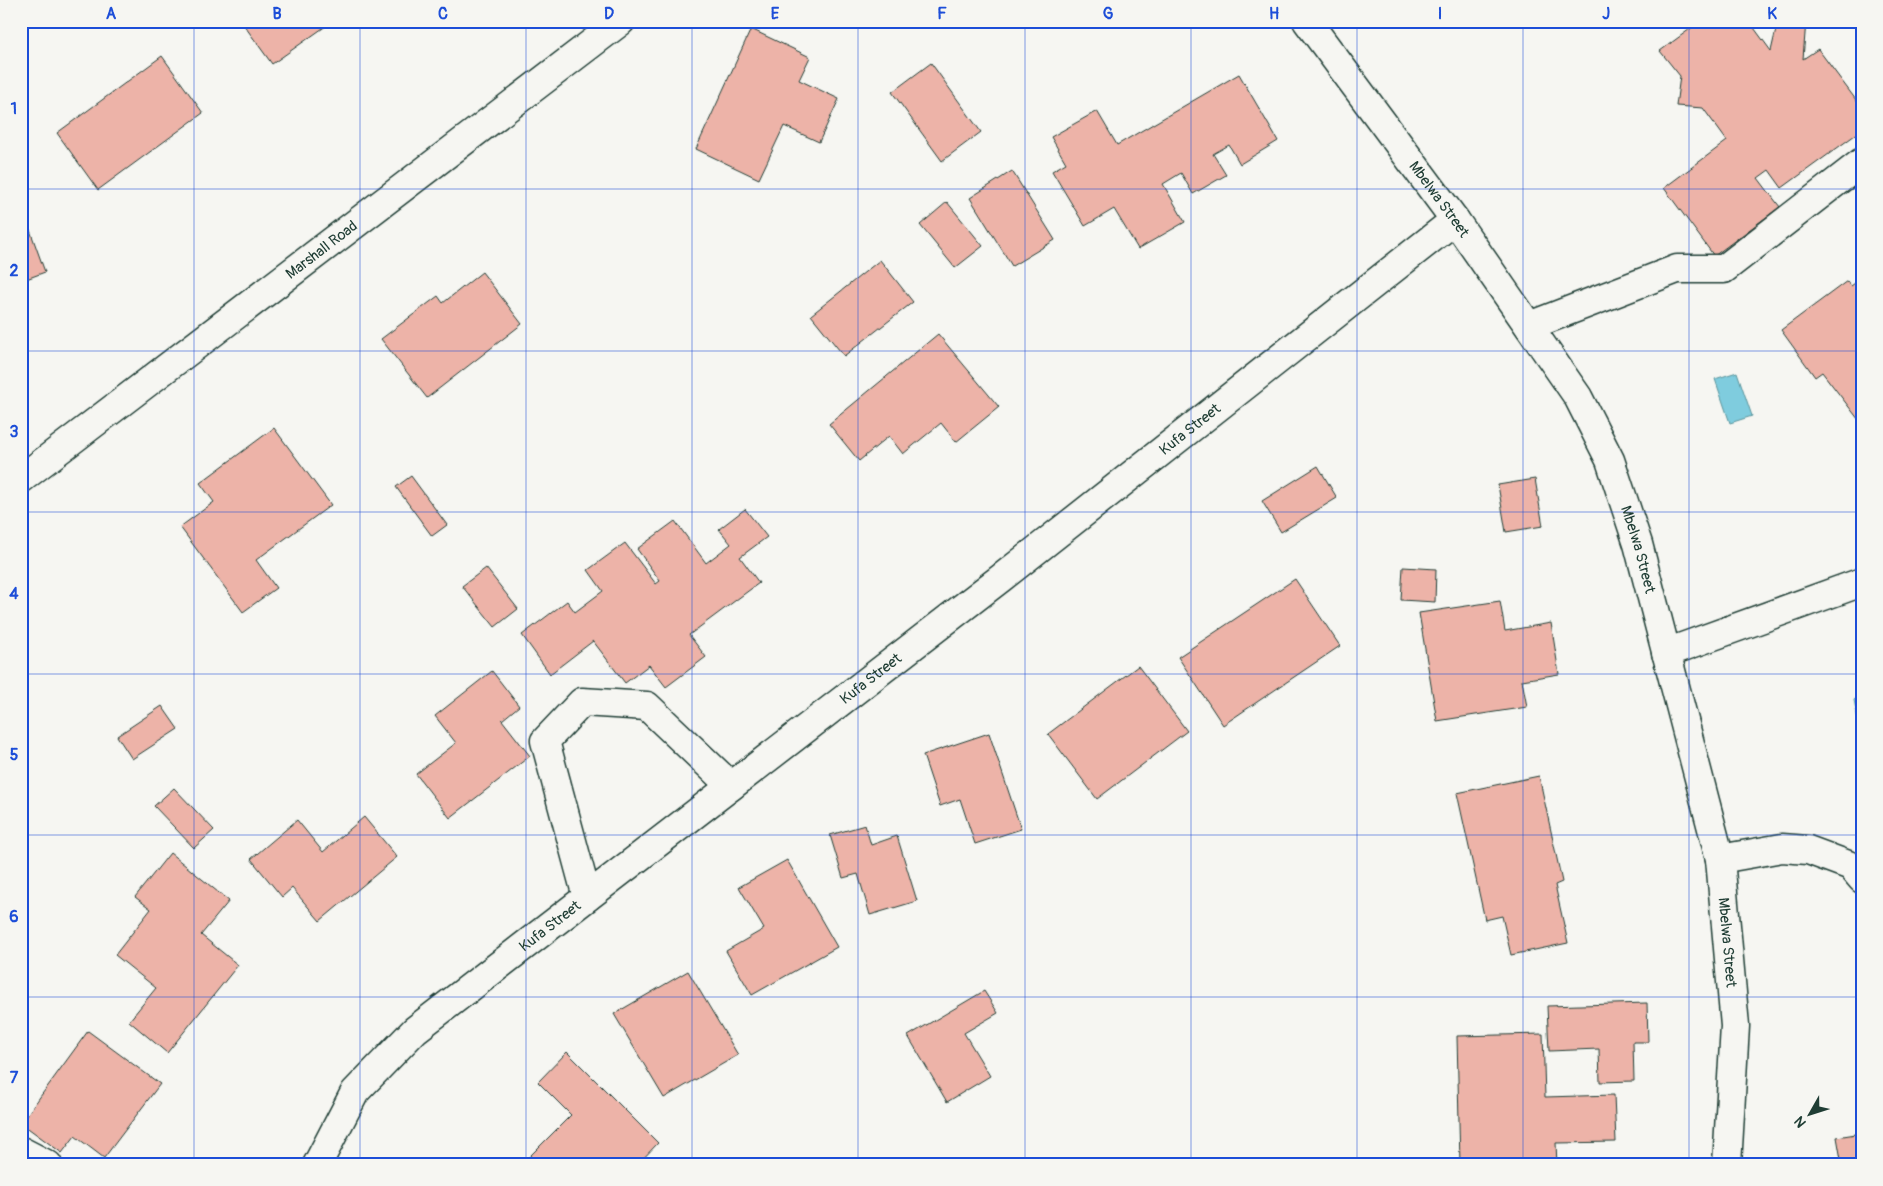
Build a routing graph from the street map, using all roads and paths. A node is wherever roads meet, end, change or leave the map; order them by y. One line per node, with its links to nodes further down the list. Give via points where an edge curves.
1 (621, 21): 6 (street, Marshall Road)
2 (1307, 21): 4 (street, Mbelwa Street)
3 (1862, 162): 5 (street, via 1724,269 1676,269)
4 (1455, 220): 5 (street, Mbelwa Street); 9 (street, Kufa Street)
5 (1529, 326): 8 (street, Mbelwa Street, via 1578,397 1610,460 1638,544)
6 (21, 479)
7 (1862, 582): 8 (street)
8 (1666, 653): 10 (street, Mbelwa Street)
9 (731, 786): 12 (street, Kufa Street); 12 (street, via 647,706 582,702 545,741)
10 (1720, 859): 11 (street, via 1782,848 1808,850 1851,866); 16 (street, Mbelwa Street, via 1735,1026)
11 (1862, 879)
12 (587, 897): 15 (street, Kufa Street, via 415,1030 355,1092)
13 (21, 1152): 14 (street)
14 (48, 1165)
15 (316, 1165)
16 (1727, 1165)

